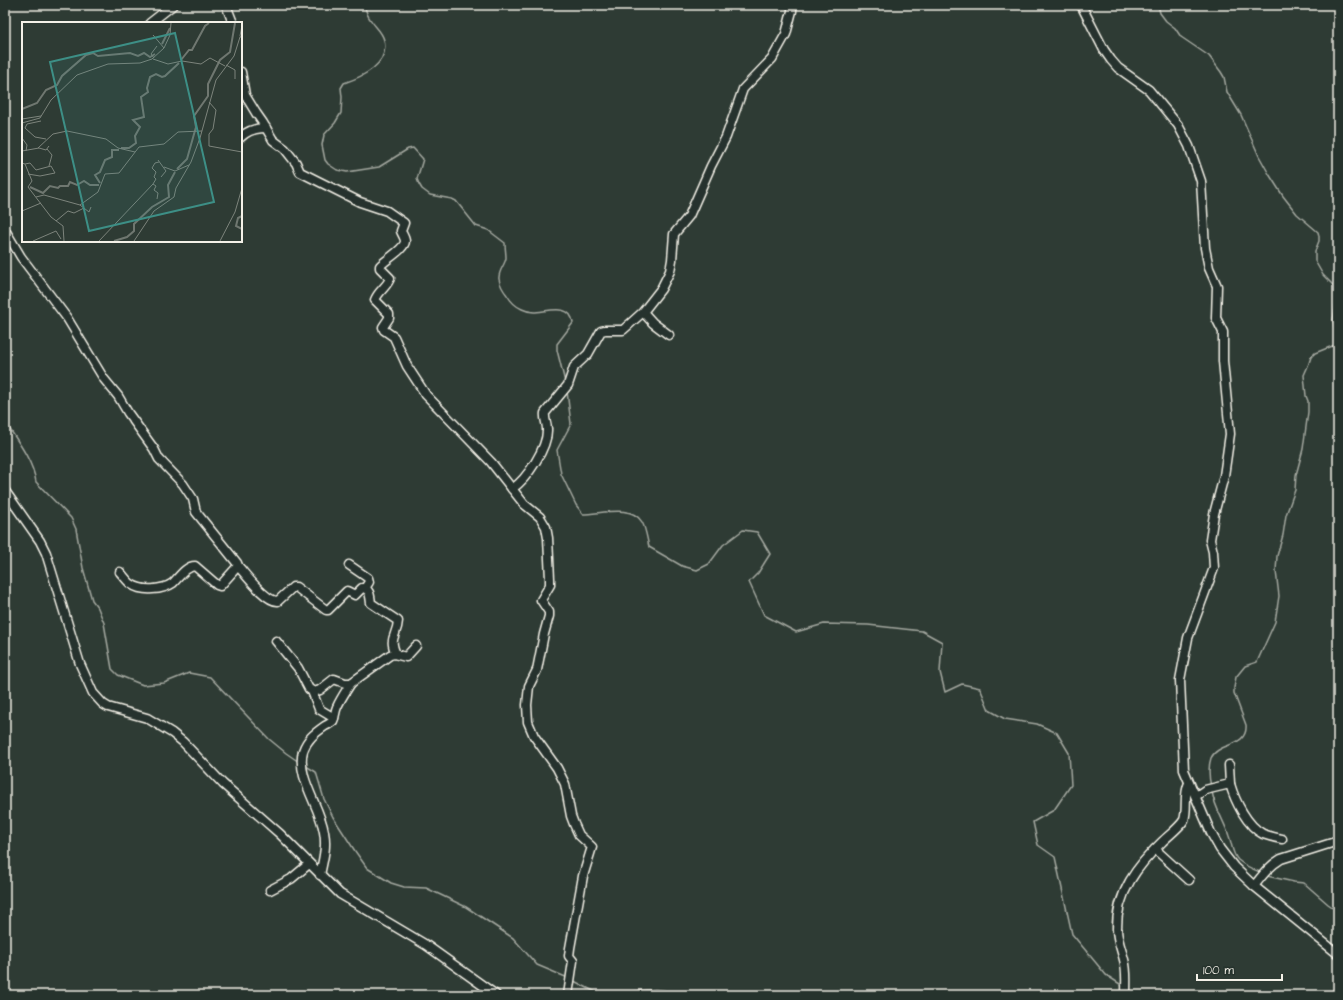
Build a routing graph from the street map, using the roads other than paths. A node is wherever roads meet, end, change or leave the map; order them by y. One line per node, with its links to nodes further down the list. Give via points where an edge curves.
1 (173, 5): 5 (street)
2 (226, 5): 6 (street)
3 (792, 5): 11 (street, via 786,34 772,59 743,89 726,137 689,216 674,234 670,271 661,289)
4 (1081, 5): 26 (street, via 1111,60 1149,90 1178,125 1190,146 1201,181 1206,255 1217,286 1216,318 1223,332 1230,434 1210,540 1214,568 1188,638 1180,680 1183,762)
5 (151, 22)
6 (233, 22)
7 (242, 78): 8 (street, via 245,95)
8 (266, 128): 9 (street, via 252,130); 13 (street, via 273,140 285,149 302,173 360,202 386,211 404,223 401,232 405,243 380,266 390,278 375,300 389,314 384,330 394,337 407,366 426,395 491,462)
9 (242, 136)
10 (5, 230): 16 (street, via 160,459 183,484 193,499 196,512)
11 (643, 312): 12 (street); 13 (street, via 623,330 601,331 591,350 574,367 568,385 545,413 546,439 530,471)
12 (669, 335)
13 (512, 489): 39 (street, via 524,504 540,516 546,527 549,549 550,585 541,600 549,616 537,670 529,686 528,722 534,736 565,784 571,816 579,835 592,847 583,876 570,948 569,956 573,961)
14 (5, 491): 32 (street, via 46,553 80,664 92,693 108,707 147,718 172,733)
15 (349, 565): 18 (street, via 368,578 369,582)
16 (238, 566): 17 (street, via 220,586 195,566 189,567 171,584 162,588 139,588 131,584); 18 (street, via 267,597 278,601 296,587 326,610 347,591 355,595)
17 (120, 572)
18 (365, 588): 21 (street, via 370,594 371,603 398,620 392,642)
19 (276, 641): 23 (street, via 298,668)
20 (416, 646): 21 (street, via 406,657)
21 (396, 654): 22 (street, via 390,654)
22 (351, 683): 23 (street, via 345,684 334,679 317,691); 24 (street, via 337,707)
23 (312, 691): 24 (street, via 319,709)
24 (334, 718): 33 (street, via 310,738 302,758 302,767 321,818 326,844)
25 (1229, 765): 27 (street)
26 (1189, 783): 28 (street); 31 (street, via 1185,792 1184,820)
27 (1230, 784): 28 (street, via 1205,790); 29 (street, via 1235,802 1249,822 1263,834)
28 (1196, 796): 35 (street, via 1220,849)
29 (1282, 839)
30 (1338, 841): 35 (street, via 1281,859 1273,864)
31 (1155, 849): 34 (street); 40 (street, via 1130,880 1118,911 1117,931 1125,964)
32 (309, 864): 33 (street); 36 (street, via 291,879)
33 (320, 874): 38 (street, via 340,894 426,945)
34 (1188, 880)
35 (1254, 886): 37 (street)
36 (270, 890)
37 (1338, 954)
38 (496, 995)
39 (568, 995)
40 (1126, 995)

